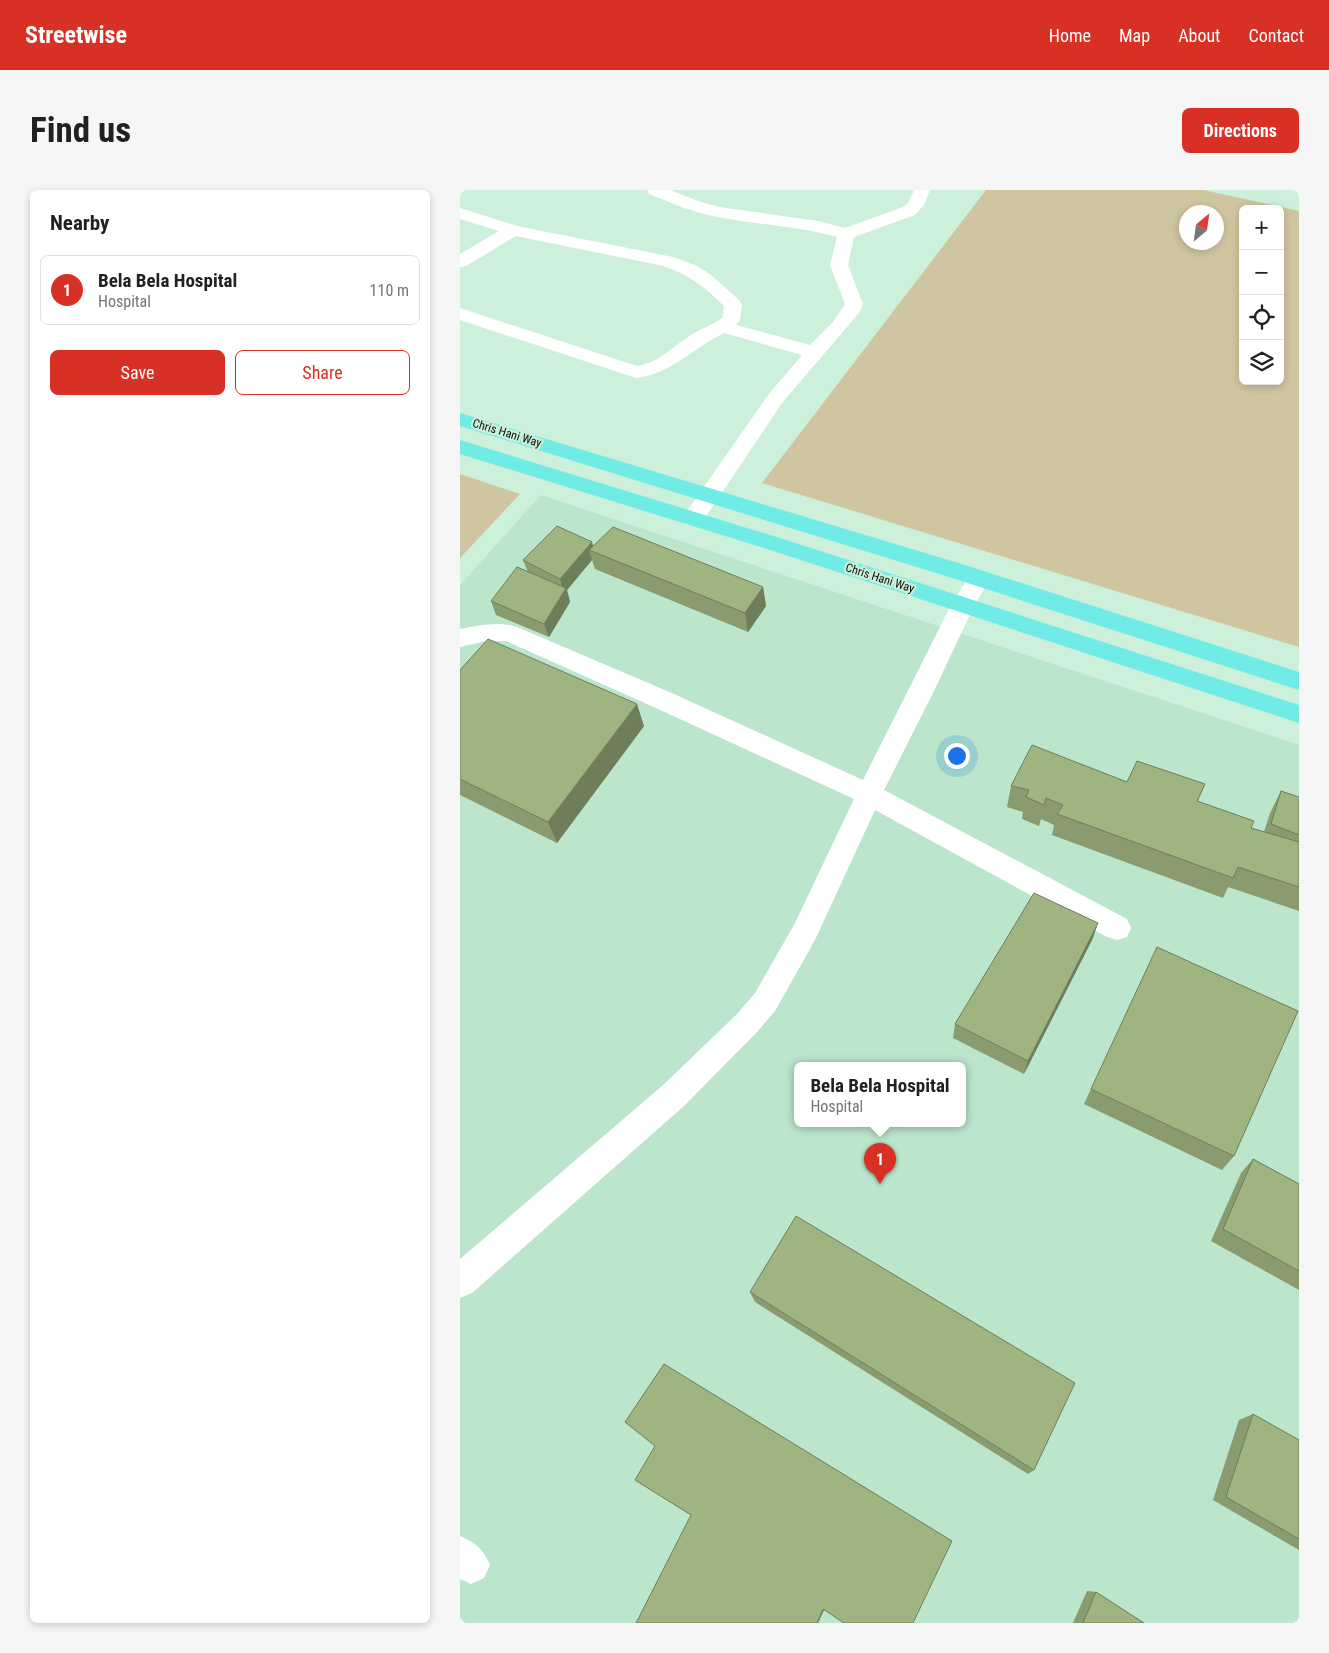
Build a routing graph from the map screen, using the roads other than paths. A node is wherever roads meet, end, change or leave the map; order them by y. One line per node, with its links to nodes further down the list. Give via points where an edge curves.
1 (655, 190): 5 (lane, via 718,212 818,226)
2 (922, 190): 5 (lane, via 909,211)
3 (460, 213): 4 (lane)
4 (513, 230): 6 (lane); 8 (lane, via 689,268 706,277 733,305 731,320)
5 (846, 234): 9 (lane, via 838,265 854,304 840,326)
6 (460, 262)
7 (460, 314): 8 (lane, via 636,372 661,367 699,339)
8 (722, 327): 9 (lane)
9 (814, 352): 12 (lane, via 775,399)
10 (460, 418): 12 (main road, Chris Hani Way)
11 (460, 446): 13 (main road, Chris Hani Way)
12 (710, 495): 13 (lane); 14 (main road, Chris Hani Way)
13 (693, 519): 15 (main road, Chris Hani Way)
14 (979, 579): 15 (lane); 17 (main road, Chris Hani Way)
15 (963, 605): 18 (main road, Chris Hani Way); 19 (lane)
16 (460, 638): 19 (lane, via 486,632 509,633)
17 (1299, 681)
18 (1299, 714)
19 (869, 794): 20 (lane); 21 (lane, via 805,931 765,1002 673,1096)
20 (1117, 928)
21 (460, 1281)

